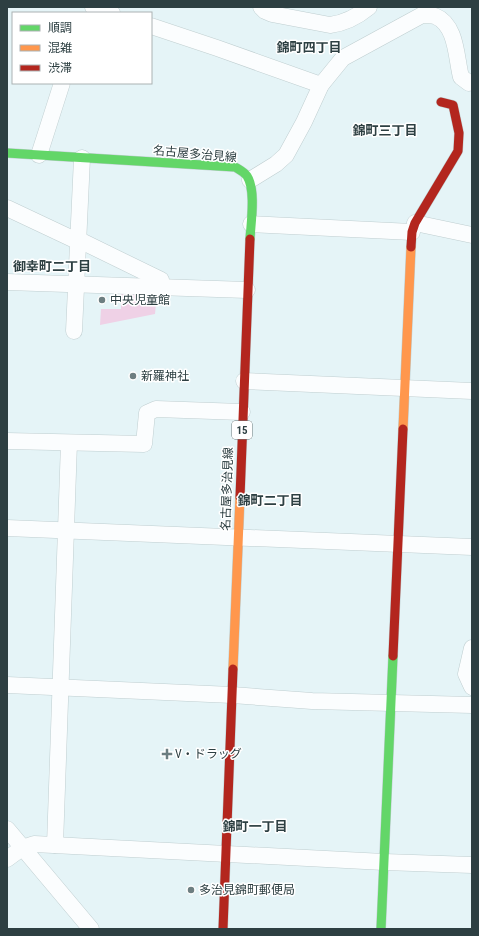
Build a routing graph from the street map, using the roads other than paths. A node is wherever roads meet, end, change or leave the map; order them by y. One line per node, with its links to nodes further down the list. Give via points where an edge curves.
1 (93, 7): 4 (street)
2 (261, 7): 3 (street, via 272,14 330,25 350,20)
3 (369, 7)
4 (109, 12)
5 (152, 26): 8 (street)
6 (472, 82): 8 (street, via 469,83 461,77 451,33 443,21 434,16 422,15 343,58)
7 (62, 84): 11 (street)
8 (321, 85): 13 (street, via 286,155)
9 (440, 102): 16 (main road, via 453,105 459,126 460,144)
10 (7, 152): 11 (main road, 名古屋多治見線)
11 (39, 155): 12 (main road, 名古屋多治見線)
12 (82, 158): 13 (main road, 名古屋多治見線, via 235,167 244,171); 18 (street)
13 (250, 180): 15 (main road, 名古屋多治見線 / 15)
14 (7, 208): 18 (street)
15 (251, 224): 16 (street); 22 (main road, 名古屋多治見線 / 15)
16 (414, 228): 17 (street); 25 (main road)
17 (472, 235)
18 (77, 240): 19 (street); 21 (street)
19 (162, 280)
20 (7, 282): 21 (street)
21 (75, 284): 22 (street); 23 (street)
22 (247, 290): 24 (main road, 名古屋多治見線 / 15)
23 (74, 331)
24 (244, 381): 25 (street); 27 (main road, 名古屋多治見線 / 15)
25 (405, 388): 26 (street); 33 (main road)
26 (472, 391)
27 (242, 412): 29 (street, via 156,409 147,413 144,444); 32 (main road, 名古屋多治見線 / 15)
28 (7, 441): 29 (street)
29 (70, 443): 31 (street)
30 (7, 528): 31 (street)
31 (67, 530): 32 (street); 37 (street)
32 (237, 537): 33 (street); 39 (main road, 名古屋多治見線 / 15)
33 (398, 544): 34 (street); 40 (main road)
34 (472, 547)
35 (472, 648): 38 (street, via 466,674)
36 (7, 685): 37 (street)
37 (61, 687): 39 (street); 43 (street)
38 (472, 687)
39 (232, 695): 40 (street); 45 (main road, 名古屋多治見線 / 15)
40 (391, 703): 41 (street); 47 (main road)
41 (472, 705)
42 (7, 829): 44 (street)
43 (55, 845): 44 (street, via 34,844); 45 (street)
44 (22, 848): 46 (street); 49 (street)
45 (225, 854): 47 (street); 50 (main road, 名古屋多治見線 / 15)
46 (7, 860)
47 (384, 862): 48 (street); 51 (main road)
48 (472, 865)
49 (91, 929)
50 (223, 929)
51 (381, 929)

